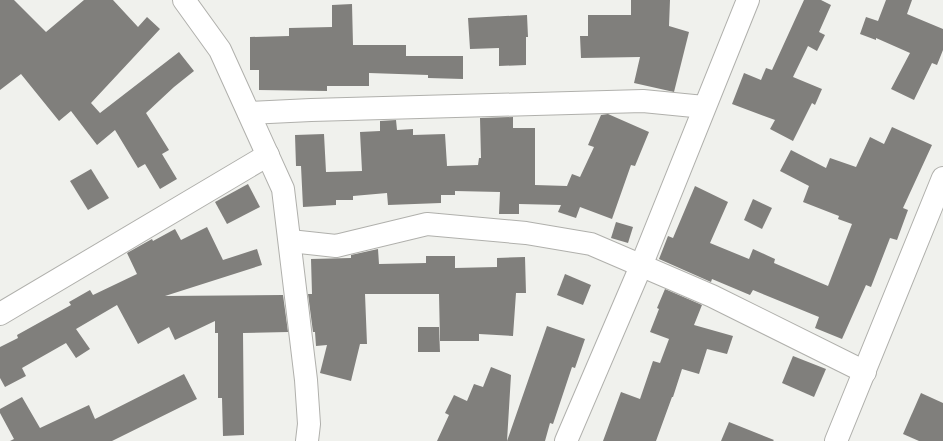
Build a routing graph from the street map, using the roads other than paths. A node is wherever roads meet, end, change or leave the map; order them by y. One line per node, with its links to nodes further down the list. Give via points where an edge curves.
1 (184, 0): 4 (street, via 220,50)
2 (748, 0): 3 (street)
3 (704, 107): 4 (street, via 643,101); 8 (street)
4 (249, 114): 5 (street)
5 (268, 155): 7 (street, via 283,189); 9 (street)
6 (943, 178): 10 (street)
7 (290, 241): 8 (street, via 336,246 426,224 526,233 591,244); 11 (street, via 306,380 309,424)
8 (641, 266): 10 (street, via 712,296); 12 (street)
9 (0, 314)
10 (865, 372): 13 (street)
11 (307, 441)
12 (566, 441)
13 (836, 441)

